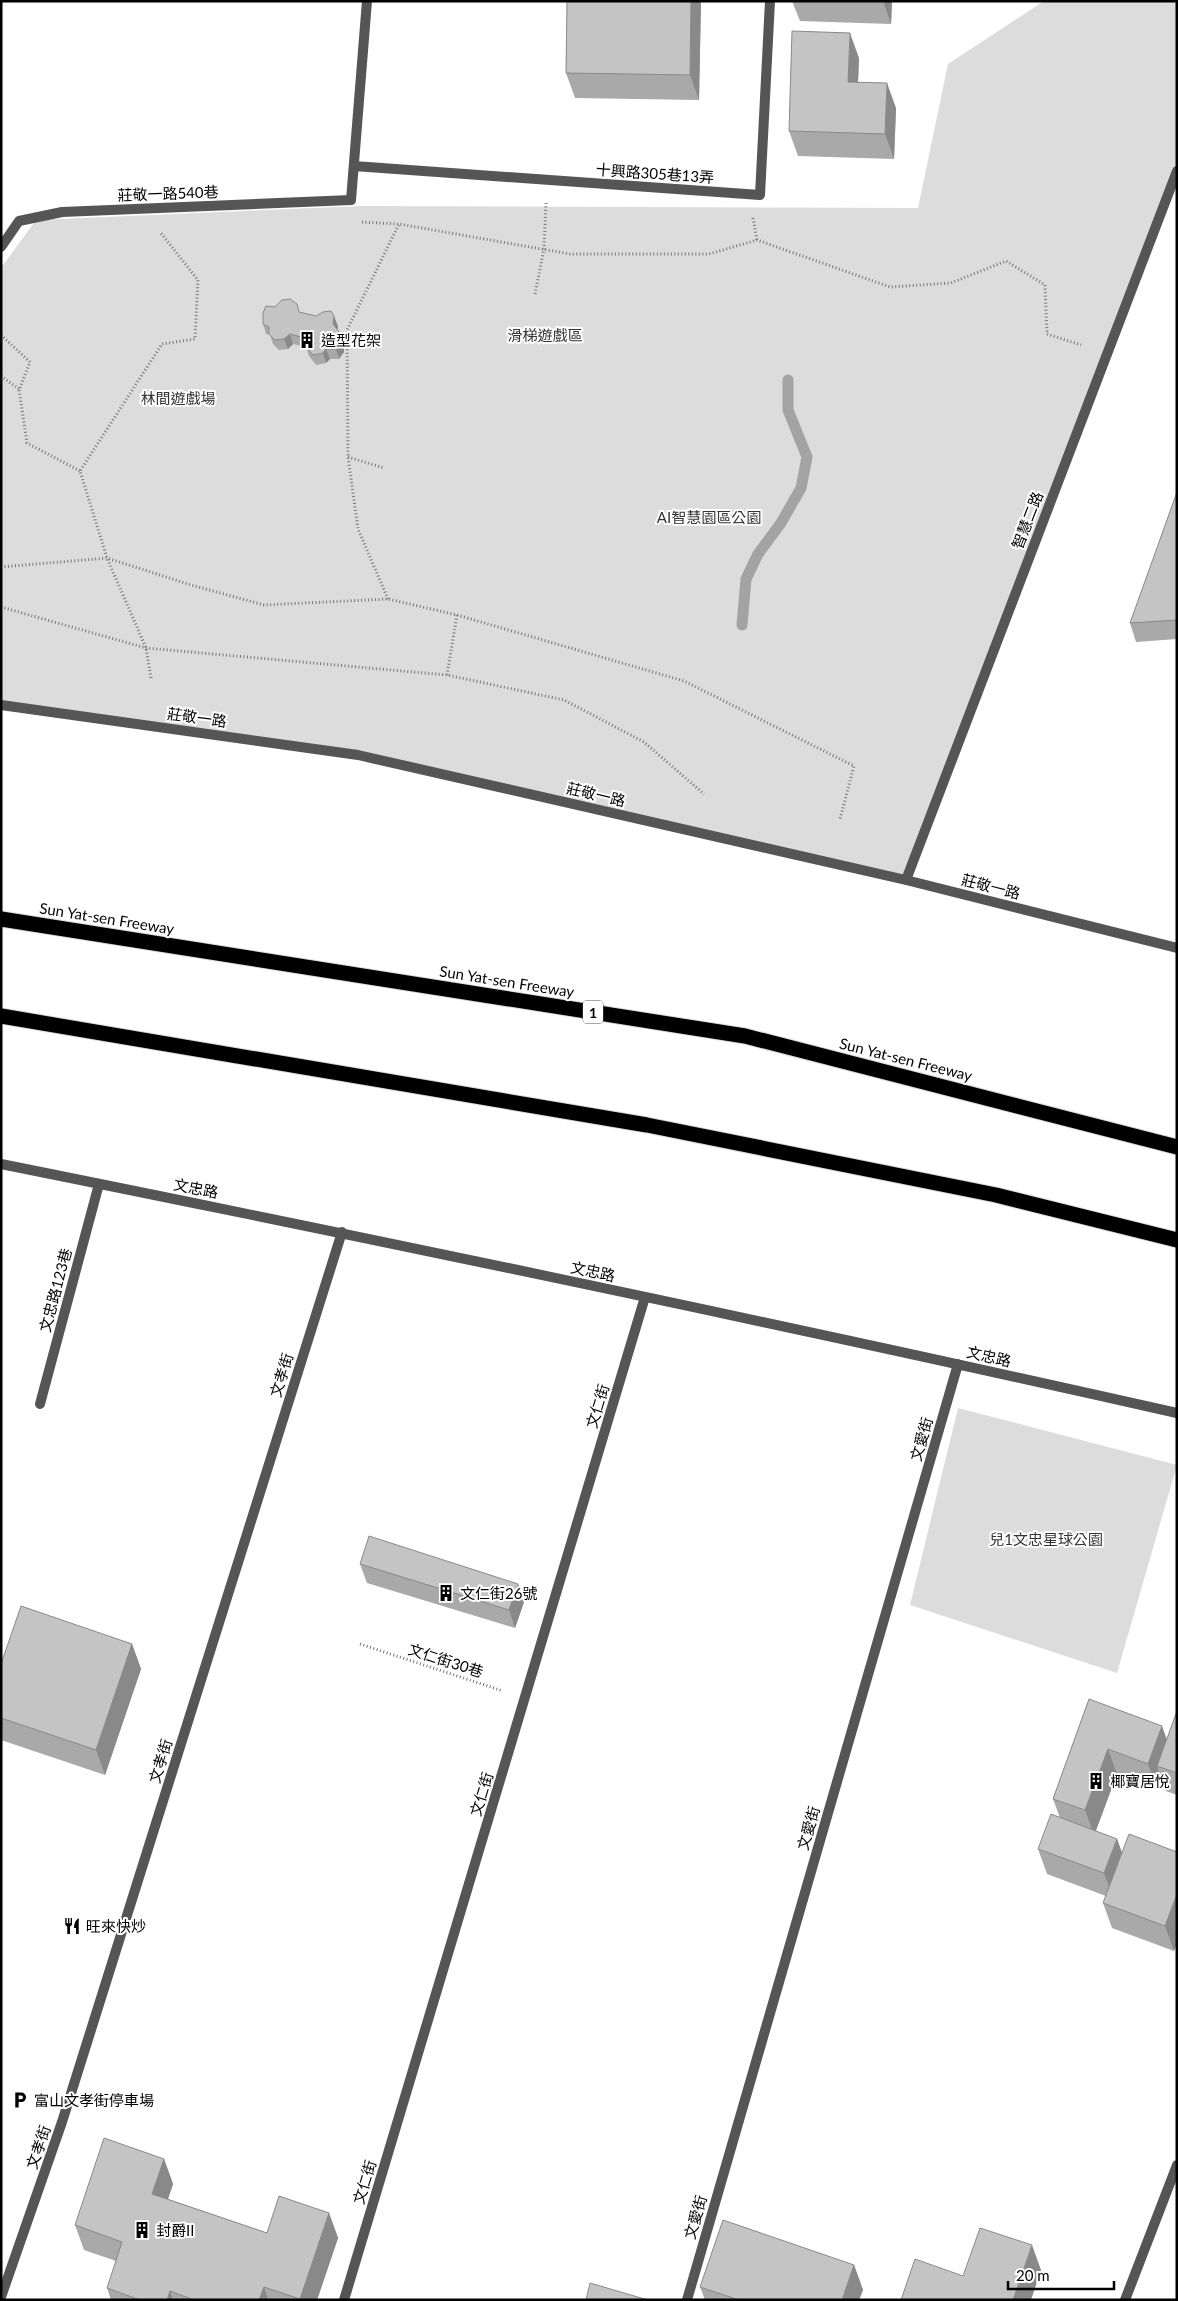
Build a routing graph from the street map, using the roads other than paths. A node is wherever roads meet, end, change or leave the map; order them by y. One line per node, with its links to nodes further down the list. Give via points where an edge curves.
1 (367, 1): 3 (street)
2 (770, 1): 3 (street, 十興路305巷13弄, via 760,195)
3 (354, 166): 5 (street, 莊敬一路540巷, via 351,200 62,212 19,221)
4 (1176, 174): 7 (street, 智慧二路)
5 (1, 247)
6 (1, 705): 7 (street, 莊敬一路, via 358,755)
7 (906, 880): 9 (street, 莊敬一路)
8 (1, 919): 11 (highway, Sun Yat-sen Freeway / 1, via 745,1036)
9 (1177, 948)
10 (1, 1016): 15 (highway, via 647,1124 996,1195)
11 (1177, 1147)
12 (1, 1164): 13 (street, 文忠路)
13 (99, 1184): 14 (street, 文忠路); 18 (street, 文忠路123巷)
14 (342, 1232): 16 (street, 文忠路); 21 (street, 文孝街, via 62,2122)
15 (1177, 1240)
16 (645, 1297): 17 (street, 文忠路); 22 (street, 文仁街)
17 (958, 1364): 19 (street, 文忠路); 23 (street, 文愛街)
18 (40, 1404)
19 (1177, 1413)
20 (1177, 2164): 24 (street)
21 (1, 2297)
22 (344, 2300)
23 (687, 2300)
24 (1125, 2300)

